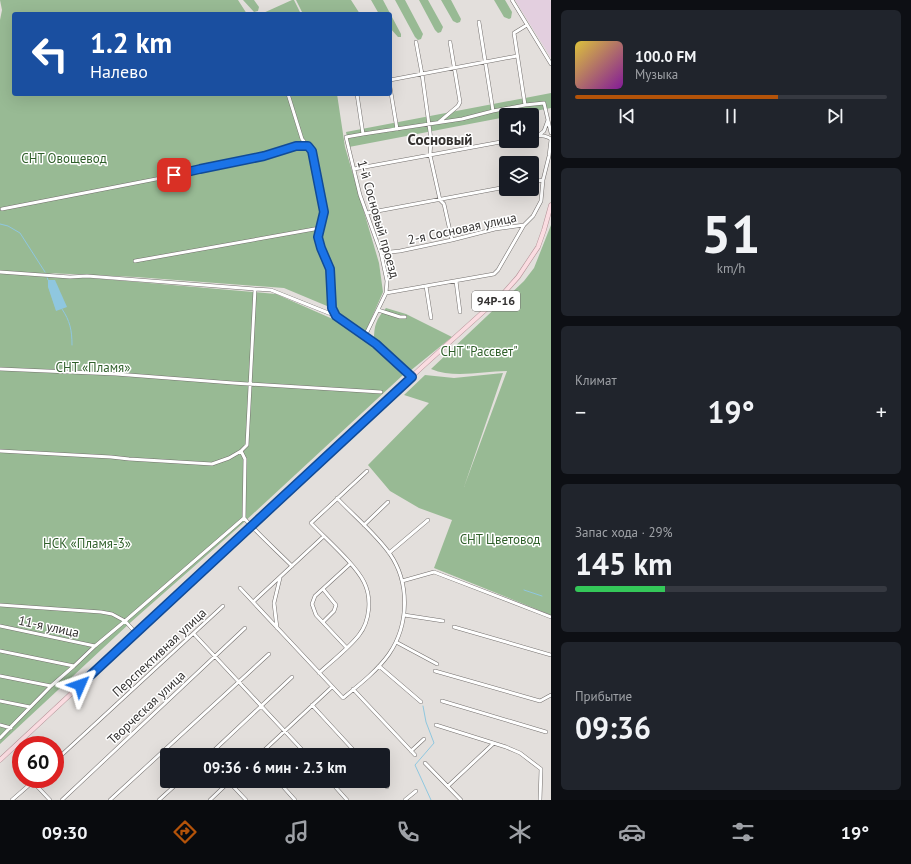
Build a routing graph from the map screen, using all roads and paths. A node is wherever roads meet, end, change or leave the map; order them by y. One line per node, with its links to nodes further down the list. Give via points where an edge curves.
1 (512, 0): 3 (street)
2 (479, 22): 7 (street)
3 (527, 25): 6 (street, via 514,33); 8 (street)
4 (416, 42): 10 (street)
5 (450, 42): 9 (street)
6 (517, 56): 7 (street); 15 (street)
7 (486, 62): 9 (street); 16 (street)
8 (551, 64)
9 (454, 68): 10 (street); 18 (street, via 459,103)
10 (422, 74): 11 (street); 19 (street)
11 (392, 80)
12 (289, 96): 26 (street, via 302,139)
13 (357, 96): 21 (street)
14 (392, 96): 20 (street)
15 (525, 105): 16 (street); 17 (street, via 544,103)
16 (492, 111): 18 (street)
17 (548, 120): 22 (street); 23 (street, via 544,131)
18 (438, 123): 19 (street)
19 (429, 124): 20 (street); 27 (street)
20 (397, 129): 21 (street)
21 (363, 134): 28 (street, 1-й Сосновый проезд, via 346,137)
22 (551, 134)
23 (539, 135): 24 (street)
24 (551, 139): 29 (street)
25 (499, 142): 27 (street)
26 (308, 146): 34 (street, via 296,146 264,156 180,174); 37 (street, via 312,151 324,212)
27 (430, 155): 28 (street); 32 (street)
28 (354, 169): 35 (street, 1-й Сосновый проезд)
29 (543, 180): 30 (street); 36 (street, 2-я Сосновая улица, via 539,207)
30 (539, 181)
31 (499, 188): 32 (street)
32 (440, 200): 35 (street); 38 (street, via 444,204)
33 (551, 205): 53 (main road, 94Р-16, via 538,247 518,277 503,294)
34 (2, 209)
35 (366, 213): 39 (street, 1-й Сосновый проезд)
36 (524, 226): 38 (street, 2-я Сосновая улица, via 495,229); 42 (street, via 496,272 490,276)
37 (320, 228): 40 (street); 48 (street, via 318,237 330,269 332,308)
38 (452, 240): 39 (street, 2-я Сосновая улица)
39 (381, 254): 45 (street, 1-й Сосновый проезд, via 387,281)
40 (135, 261)
41 (0, 272): 44 (street, via 138,279)
42 (456, 281): 43 (street); 47 (street)
43 (426, 286): 45 (street); 50 (street)
44 (255, 289): 48 (street, via 271,290); 54 (street)
45 (386, 293): 46 (street)
46 (378, 310): 49 (street); 51 (street)
47 (460, 312)
48 (336, 316): 51 (street)
49 (405, 317)
50 (431, 318)
51 (365, 336): 53 (street)
52 (0, 369): 54 (street)
53 (412, 377): 64 (main road, 94Р-16)
54 (250, 384): 55 (street); 57 (street, via 247,445)
55 (381, 392)
56 (0, 451): 57 (street, via 212,464)
57 (241, 451): 61 (street, via 245,459)
58 (367, 471): 59 (street)
59 (337, 498): 63 (street); 65 (street, via 311,523)
60 (388, 502): 63 (street)
61 (244, 518): 64 (street); 78 (street)
62 (428, 520): 66 (street)
63 (364, 525): 66 (street)
64 (252, 526): 68 (street); 85 (main road, 94Р-16)
65 (324, 536): 67 (street); 68 (street)
66 (389, 553): 70 (street)
67 (350, 564): 72 (street); 89 (street, via 367,589 368,611 359,635)
68 (292, 566): 69 (street)
69 (280, 577): 73 (street); 84 (street, via 274,603)
70 (402, 581): 76 (street, via 405,597); 77 (street, via 434,572)
71 (240, 588): 73 (street)
72 (323, 589): 80 (street, via 315,596 312,604 314,612); 80 (street, via 336,605 334,611)
73 (253, 602): 84 (street)
74 (0, 605): 78 (street, via 112,614)
75 (223, 606): 86 (street, Перспективная улица)
76 (404, 615): 79 (street); 87 (street)
77 (551, 617)
78 (125, 621): 85 (street); 88 (street)
79 (443, 621)
80 (322, 622): 89 (street)
81 (0, 626): 88 (street, 11-я улица)
82 (454, 627): 92 (street)
83 (245, 628): 93 (street, Творческая улица)
84 (277, 628): 98 (street)
85 (136, 633): 127 (main road, 94Р-16)
86 (194, 634): 93 (street); 125 (street, Перспективная улица)
87 (396, 642): 94 (street); 96 (street)
88 (95, 646): 95 (street)
89 (346, 648): 98 (street)
90 (0, 651): 95 (street)
91 (269, 654): 101 (street)
92 (551, 655)
93 (215, 656): 101 (street); 140 (street, Творческая улица)
94 (438, 664)
95 (74, 666): 102 (street)
96 (379, 666): 104 (street); 107 (street)
97 (435, 671): 105 (street, via 540,701)
98 (319, 673): 103 (street)
99 (0, 676): 102 (street)
100 (292, 678): 111 (street)
101 (239, 682): 111 (street); 141 (street)
102 (51, 686): 110 (street)
103 (332, 687): 104 (street, via 343,698); 109 (street)
104 (353, 689): 124 (street)
105 (551, 695)
106 (0, 701): 110 (street)
107 (421, 702)
108 (442, 702): 116 (street)
109 (312, 705): 115 (street); 123 (street)
110 (30, 707): 114 (street)
111 (262, 707): 115 (street); 120 (street)
112 (0, 725): 114 (street)
113 (436, 725): 119 (street)
114 (11, 728): 117 (street)
115 (284, 730): 121 (street); 122 (street)
116 (546, 732)
117 (0, 738)
118 (424, 739): 124 (street)
119 (494, 743): 129 (street); 149 (street, via 516,751 541,769)
120 (217, 748)
121 (266, 748)
122 (301, 748)
123 (352, 748)
124 (411, 751): 126 (street)
125 (64, 753)
126 (414, 755)
127 (1, 758)
128 (425, 763): 129 (street)
129 (448, 786): 148 (street)
130 (25, 788): 138 (street)
131 (40, 788): 139 (street)
132 (172, 788): 142 (street)
133 (223, 788): 143 (street)
134 (236, 788): 144 (street)
135 (284, 788): 145 (street)
136 (336, 788): 146 (street)
137 (416, 792): 147 (street)
138 (12, 800)
139 (50, 800)
140 (62, 800)
141 (110, 800)
142 (159, 800)
143 (210, 800)
144 (246, 800)
145 (295, 800)
146 (347, 800)
147 (405, 800)
148 (461, 800)
149 (540, 800)

